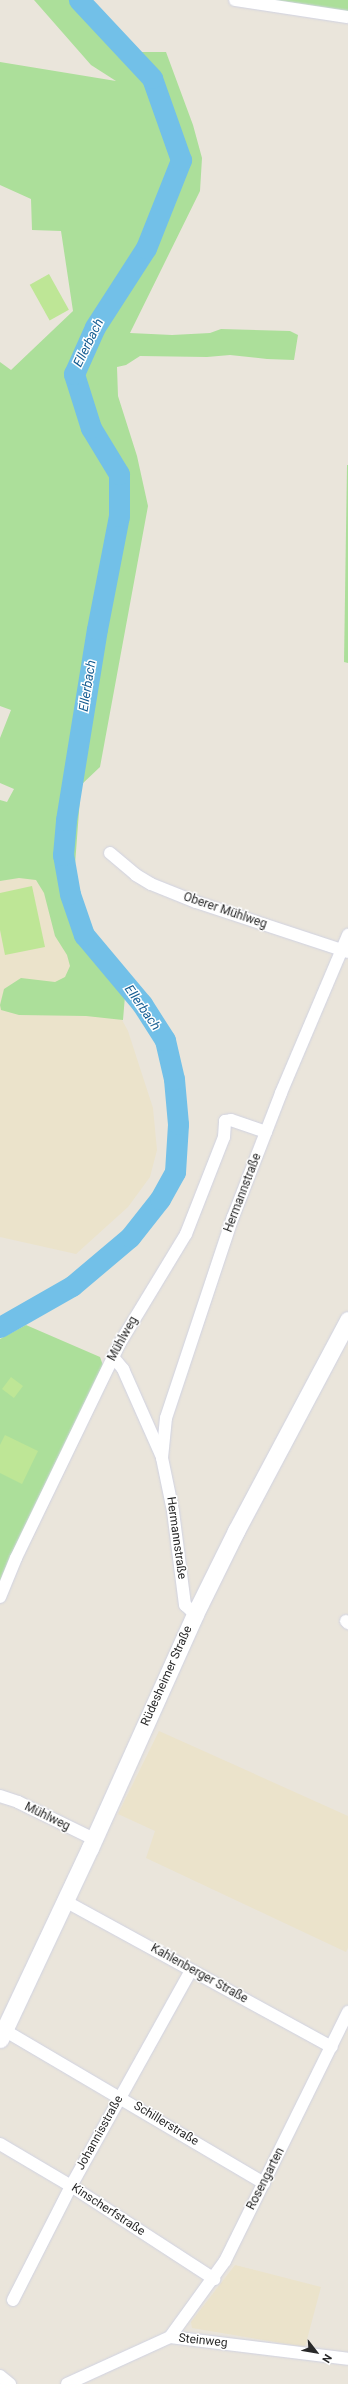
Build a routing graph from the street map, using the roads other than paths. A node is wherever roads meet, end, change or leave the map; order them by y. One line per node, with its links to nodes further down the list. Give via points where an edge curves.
1 (235, 0): 2 (street)
2 (348, 17)
3 (110, 853): 5 (street, Oberer Mühlweg, via 151,884 196,902)
4 (348, 935): 5 (street, Hermannstraße)
5 (345, 951): 6 (street, Hermannstraße)
6 (266, 1132): 8 (street, Mühlweg, via 231,1120 225,1121 224,1137 186,1234); 9 (street, Hermannstraße, via 233,1217 166,1418)
7 (348, 1320): 11 (street, Rüdesheimer Straße)
8 (113, 1357): 9 (street, Hermannstraße, via 123,1369); 10 (street, Mühlweg, via 16,1558)
9 (162, 1458): 11 (street, Hermannstraße, via 173,1511 185,1605)
10 (0, 1597)
11 (195, 1614): 13 (street, Rüdesheimer Straße)
12 (0, 1796): 13 (street, Mühlweg)
13 (94, 1839): 14 (street, Rüdesheimer Straße)
14 (65, 1901): 15 (street, Kahlenberger Straße); 17 (street, Rüdesheimer Straße)
15 (191, 1970): 18 (street, Kahlenberger Straße); 19 (street, Johannisstraße)
16 (348, 2012): 18 (street, Rosengarten)
17 (2, 2035): 19 (street, Schillerstraße)
18 (332, 2047): 21 (street, Rosengarten)
19 (120, 2097): 21 (street, Schillerstraße); 22 (street, Johannisstraße)
20 (0, 2144): 22 (street, Kinscherfstraße)
21 (264, 2183): 23 (street, Rosengarten)
22 (71, 2186): 23 (street, Kinscherfstraße); 24 (street, Johannisstraße)
23 (214, 2279): 25 (street, Rosengarten)
24 (13, 2300)
25 (170, 2337): 26 (street, Steinweg); 29 (street, Steinweg)
26 (348, 2359)
27 (0, 2376): 28 (street)
28 (10, 2384)
29 (67, 2384)

